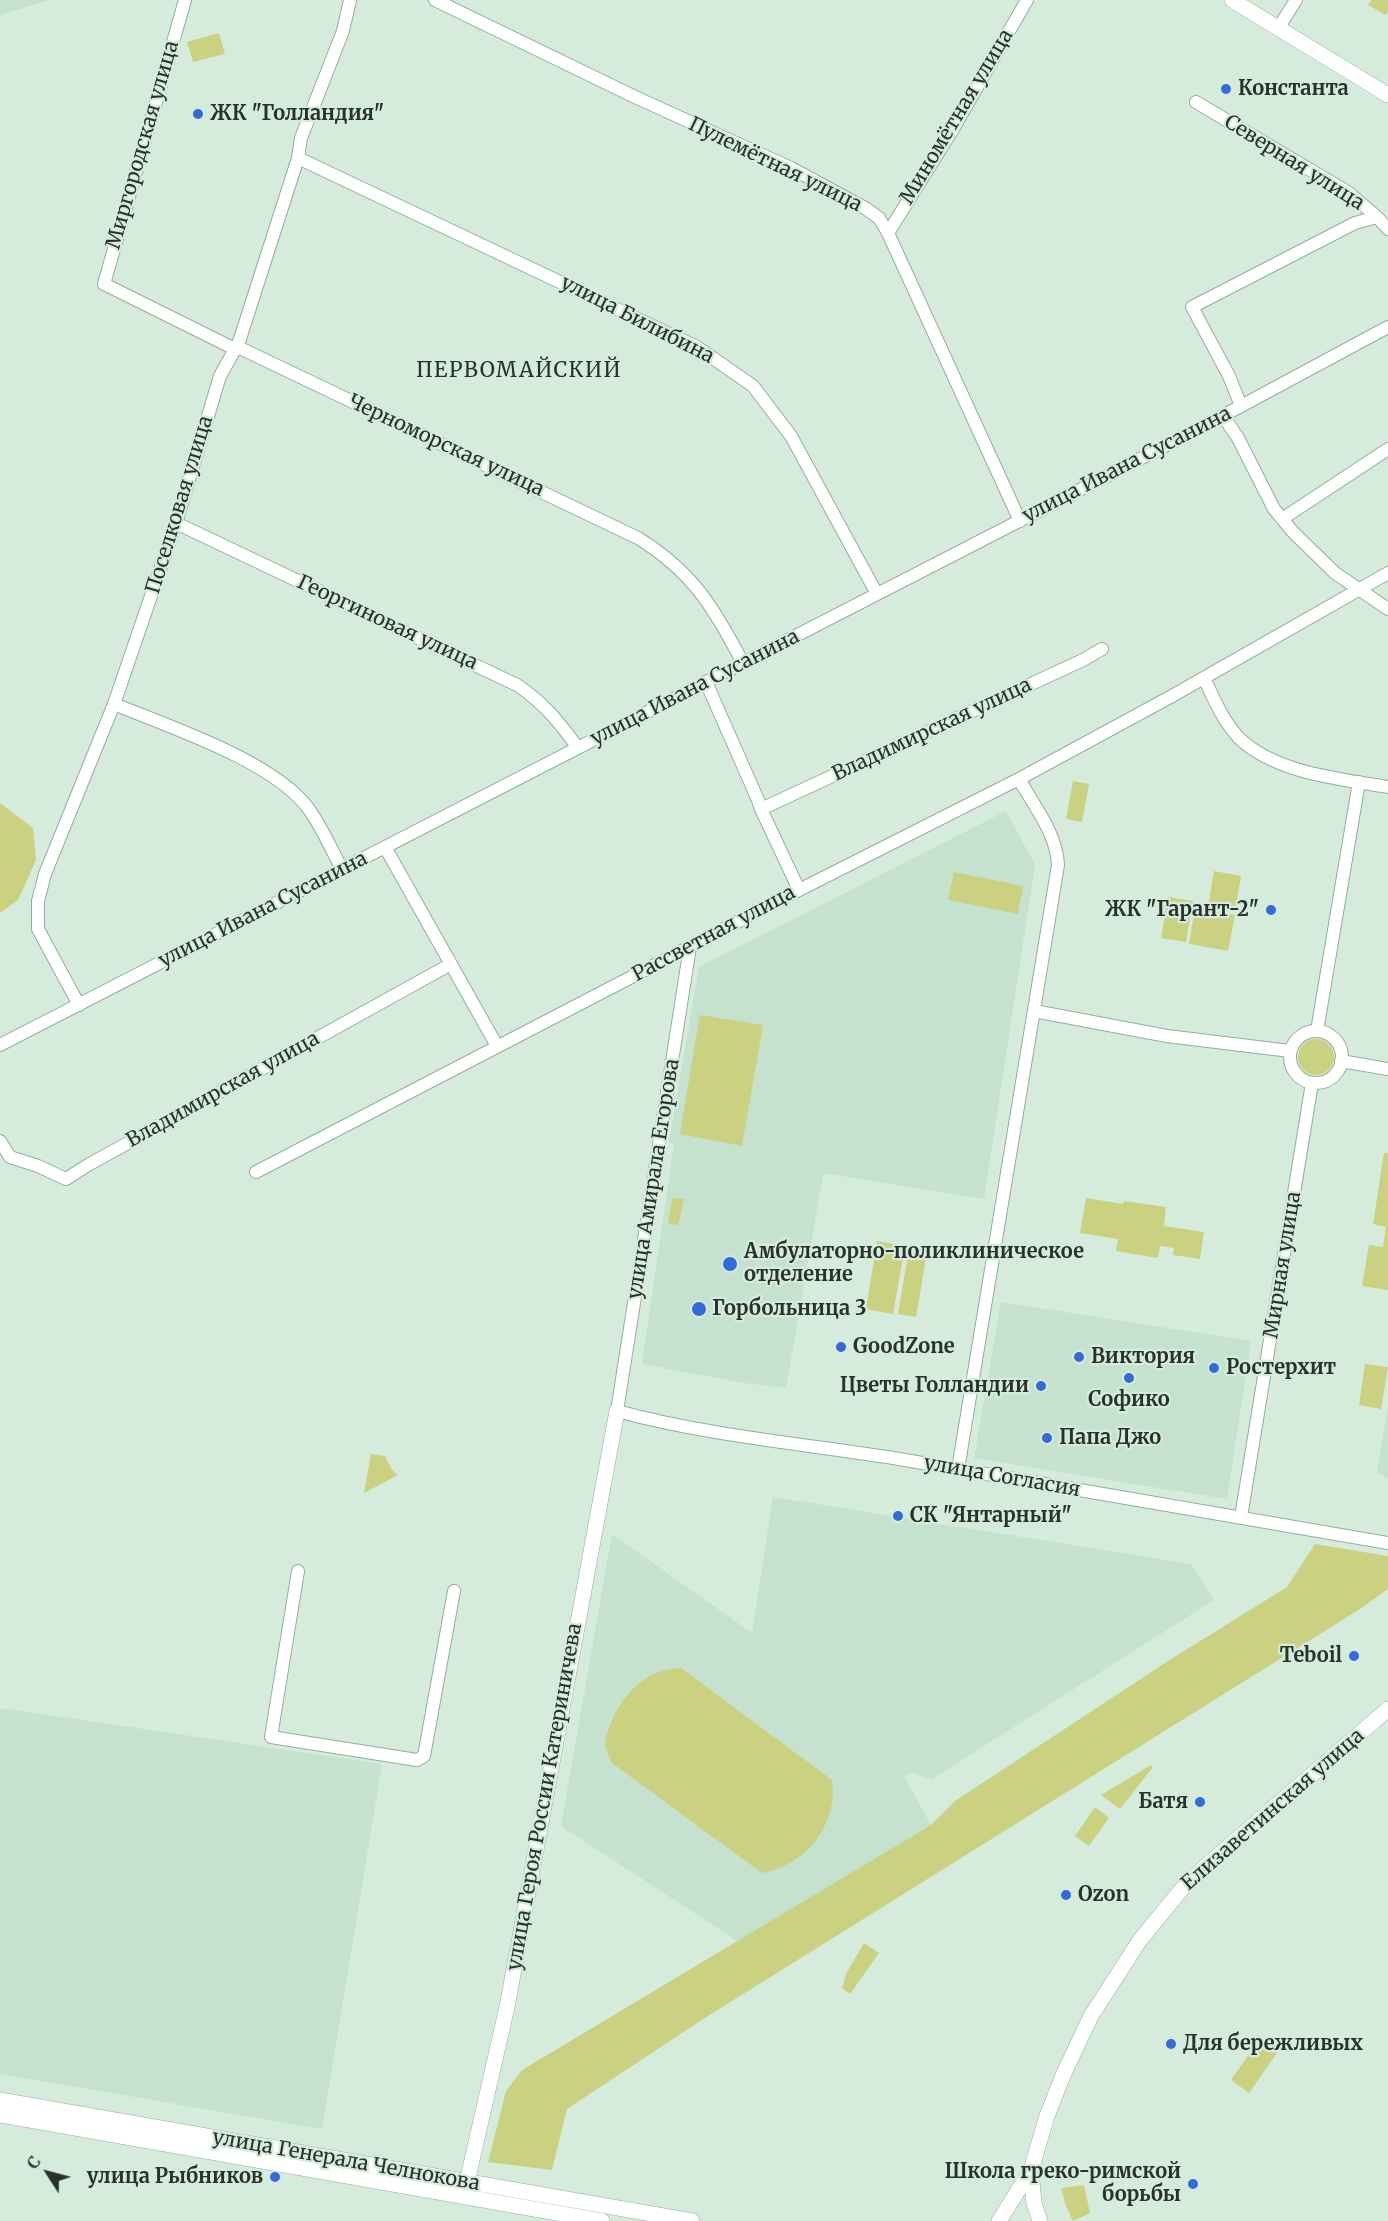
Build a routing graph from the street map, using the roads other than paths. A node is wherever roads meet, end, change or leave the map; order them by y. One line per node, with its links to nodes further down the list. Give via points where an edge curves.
1 (350, 0): 10 (street, Поселковая улица, via 343,31 301,138)
2 (435, 0): 13 (street, Пулемётная улица, via 791,168 865,208 879,218)
3 (1027, 0): 13 (street, Миномётная улица)
4 (1232, 0): 7 (main road)
5 (1296, 0): 7 (street)
6 (184, 3): 14 (street, Миргородская улица)
7 (1279, 27): 8 (main road)
8 (1388, 95)
9 (1196, 102): 11 (street, Северная улица, via 1349,193)
10 (298, 158): 16 (street, Поселковая улица); 25 (street, улица Билибина, via 698,347 720,361 753,386 791,436)
11 (1377, 217): 12 (street, Северная улица); 17 (street, via 1355,223 1192,307)
12 (1388, 229)
13 (888, 233): 21 (street, Пулемётная улица)
14 (104, 284): 16 (street, Черноморская улица)
15 (1388, 327): 17 (street, улица Ивана Сусанина)
16 (235, 349): 22 (street, Поселковая улица, via 220,376); 28 (street, Черноморская улица, via 639,538 663,553 703,595)
17 (1241, 406): 18 (street, улица Ивана Сусанина)
18 (1223, 416): 20 (street); 21 (street, улица Ивана Сусанина)
19 (1388, 449): 20 (street)
20 (1282, 519): 24 (street, via 1335,573)
21 (1020, 521): 25 (street, улица Ивана Сусанина)
22 (176, 523): 31 (street, Поселковая улица); 32 (street, Георгиновая улица, via 517,685 539,700)
23 (1388, 573): 24 (street)
24 (1358, 590): 26 (street); 29 (street, Рассветная улица)
25 (877, 594): 28 (street, улица Ивана Сусанина)
26 (1388, 609)
27 (1101, 649): 36 (street, Владимирская улица)
28 (742, 663): 30 (street, улица Ивана Сусанина)
29 (1204, 678): 33 (street, Рассветная улица); 34 (street, via 1220,712 1238,737 1262,755 1296,769)
30 (706, 682): 32 (street, улица Ивана Сусанина); 36 (street)
31 (114, 704): 38 (street, via 274,776 309,809); 42 (street, Поселковая улица, via 45,874 38,901 38,929)
32 (578, 748): 37 (street, улица Ивана Сусанина)
33 (1019, 779): 39 (street, Рассветная улица); 43 (street, via 1052,837 1058,856)
34 (1359, 782): 35 (street); 44 (street)
35 (1388, 787)
36 (760, 809): 39 (street)
37 (385, 847): 38 (street, улица Ивана Сусанина); 41 (street)
38 (342, 869): 42 (street, улица Ивана Сусанина)
39 (799, 890): 40 (street, Рассветная улица)
40 (690, 947): 46 (street, Рассветная улица); 53 (street, улица Амирала Егорова)
41 (451, 964): 46 (street); 51 (street, Владимирская улица, via 66,1179 10,1157)
42 (79, 1005): 45 (street, улица Ивана Сусанина)
43 (1034, 1011): 47 (street, via 1167,1035); 54 (street)
44 (1317, 1031): 47 (street, via 1300,1036); 48 (street, via 1335,1040)
45 (0, 1045)
46 (497, 1047): 52 (street, Рассветная улица)
47 (1290, 1051): 50 (street, via 1294,1073)
48 (1341, 1061): 49 (street); 50 (street, via 1333,1077)
49 (1388, 1069)
50 (1311, 1083): 55 (street, Мирная улица)
51 (0, 1141)
52 (256, 1172)
53 (617, 1411): 54 (street, улица Согласия, via 659,1422); 63 (main road, улица Героя России Катериничева, via 507,2007)
54 (958, 1469): 55 (street, улица Согласия)
55 (1241, 1517): 56 (street, улица Согласия)
56 (1388, 1543)
57 (298, 1571): 58 (street, via 271,1737 417,1760 424,1756)
58 (454, 1591)
59 (1388, 1709): 62 (main road, Елизаветинская улица, via 1206,1866 1140,1940 1078,2041 1047,2116)
60 (0, 2100): 63 (main road, улица Генерала Челнокова)
61 (0, 2115): 64 (main road, улица Генерала Челнокова)
62 (1032, 2170): 66 (main road, Елизаветинская улица); 67 (main road, Елизаветинская улица, via 1034,2203)
63 (467, 2182): 65 (main road, улица Генерала Челнокова)
64 (602, 2221)
65 (693, 2221)
66 (999, 2221)
67 (1040, 2221)

